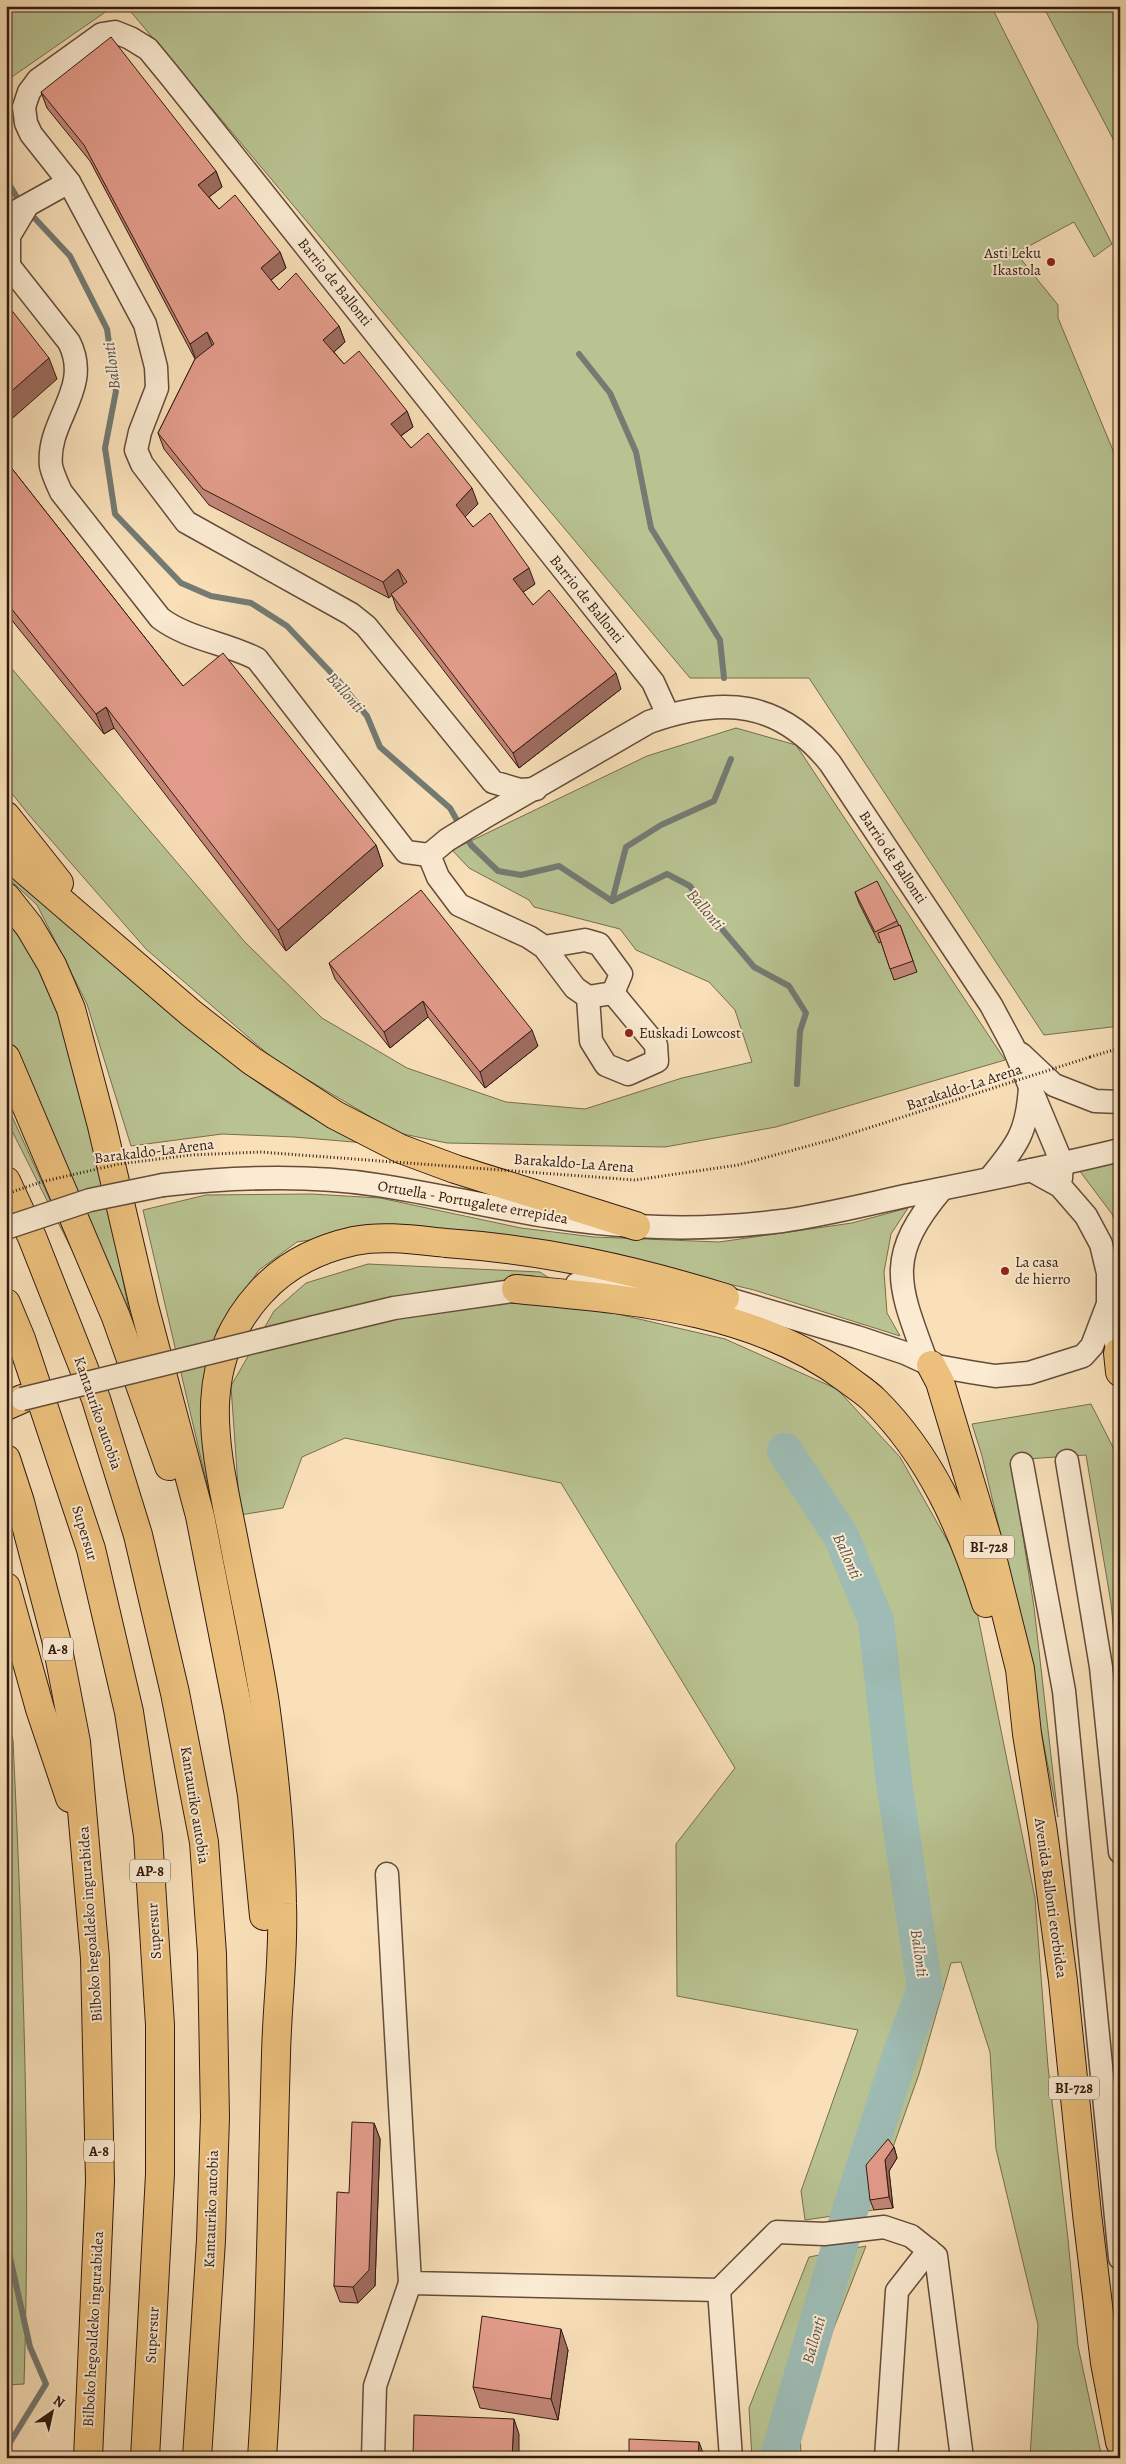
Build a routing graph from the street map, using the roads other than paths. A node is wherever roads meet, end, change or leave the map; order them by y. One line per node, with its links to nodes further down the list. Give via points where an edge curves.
1 (69, 182): 2 (street); 5 (street, Barrio de Ballonti, via 31,134 24,107 38,80 102,34 115,32 148,49 170,76 653,682); 6 (street, Barrio de Ballonti, via 144,324 156,367 157,388 136,450 142,464 186,522 351,614 366,626)
2 (27, 206): 3 (street); 4 (street, via 9,236)
3 (6, 217)
4 (8, 264): 11 (street, via 75,354 77,376 52,449 53,476 61,492 160,618 170,626 257,659 406,852)
5 (668, 715): 7 (street, Barrio de Ballonti, via 649,722); 17 (street, Barrio de Ballonti, via 716,706 759,712 780,720 813,742 960,958)
6 (481, 768): 7 (street, via 493,782 520,790); 9 (street, via 489,798)
7 (536, 789): 9 (street, Barrio de Ballonti)
8 (6, 816): 14 (main road)
9 (483, 818): 11 (street, Barrio de Ballonti)
10 (6, 854): 14 (main road)
11 (429, 855): 13 (street, via 438,877 459,904)
12 (6, 897): 42 (main road, via 29,926 52,965 71,1008 144,1306 200,1516)
13 (544, 947): 15 (street, via 585,940 599,944 621,974); 16 (street, via 575,988)
14 (119, 950): 28 (main road, via 252,1061 335,1115 401,1150)
15 (613, 993): 16 (street); 16 (street, via 656,1044 657,1061 628,1074 606,1065 591,1041)
16 (588, 998)
17 (1013, 1046): 19 (street, Barrio de Ballonti); 20 (street, via 1054,1085 1095,1101)
18 (6, 1058): 42 (main road, via 116,1317)
19 (1030, 1084): 22 (street, Barrio de Ballonti); 24 (street, via 1028,1117 1019,1142)
20 (1120, 1102)
21 (1120, 1150): 22 (street)
22 (1062, 1163): 23 (street); 26 (street)
23 (1030, 1170): 24 (street, Ortuella - Portugalete errepidea); 26 (street)
24 (990, 1178): 27 (street, Ortuella - Portugalete errepidea)
25 (6, 1181): 55 (main road, Kantauriko autobia, via 96,1400 138,1534 175,1693 204,1842 212,1954 215,2117)
26 (1060, 1186): 33 (street, via 1086,1216 1101,1244 1108,1273)
27 (942, 1189): 28 (street, Ortuella - Portugalete errepidea, via 782,1221 711,1227); 36 (street, via 912,1230 904,1249 901,1274 908,1312)
28 (636, 1226): 29 (street, Ortuella - Portugalete errepidea, bridge, via 547,1216 376,1185 254,1178 163,1185 90,1200)
29 (6, 1228)
30 (516, 1289): 31 (street, via 589,1284); 37 (street, bridge, via 394,1308); 43 (main road, via 656,1305 723,1320 779,1339 829,1366 874,1399 916,1447 949,1505 978,1577)
31 (725, 1298): 36 (street, via 857,1337); 47 (main road, via 649,1275 569,1257 496,1246 393,1238 356,1241 316,1252 287,1268 262,1290 242,1315 224,1350 216,1379 214,1420 219,1467 265,1703 276,1813 282,1906)
32 (6, 1303): 54 (main road, Supersur / AP-8, via 91,1549 129,1712 148,1836 160,2025 160,2174)
33 (1108, 1304): 34 (street, via 1092,1346); 35 (street)
34 (1083, 1356): 35 (street); 36 (street, via 1029,1373 995,1376)
35 (1119, 1359)
36 (929, 1364): 43 (main road, Avenida Ballonti etorbidea / BI-728, via 940,1382 989,1545 1020,1670)
37 (11, 1402)
38 (6, 1459): 44 (main road, Bilboko hegoaldeko ingurabidea / A-8, via 56,1638 76,1742)
39 (1067, 1461): 45 (street, via 1101,1667)
40 (1022, 1464): 49 (street, Avenida Ballonti etorbidea, via 1064,1691)
41 (6, 1587): 44 (main road, via 40,1709)
42 (223, 1634): 47 (main road, via 252,1795)
43 (1027, 1734): 52 (main road, Avenida Ballonti etorbidea / BI-728, via 1063,1981 1105,2363)
44 (85, 1844): 53 (main road, Bilboko hegoaldeko ingurabidea / A-8, via 95,1958 100,2182)
45 (1120, 1852)
46 (387, 1874): 50 (street)
47 (276, 2055): 56 (main road, via 270,2320)
48 (929, 2250): 51 (street, via 911,2236 884,2227 824,2234 776,2232); 59 (street, via 897,2291); 60 (street, via 936,2256)
49 (1120, 2258)
50 (410, 2283): 51 (street); 57 (street, via 375,2386)
51 (719, 2290): 58 (street)
52 (1120, 2442)
53 (88, 2458)
54 (145, 2458)
55 (197, 2458)
56 (262, 2458)
57 (373, 2458)
58 (732, 2458)
59 (886, 2458)
60 (962, 2458)

